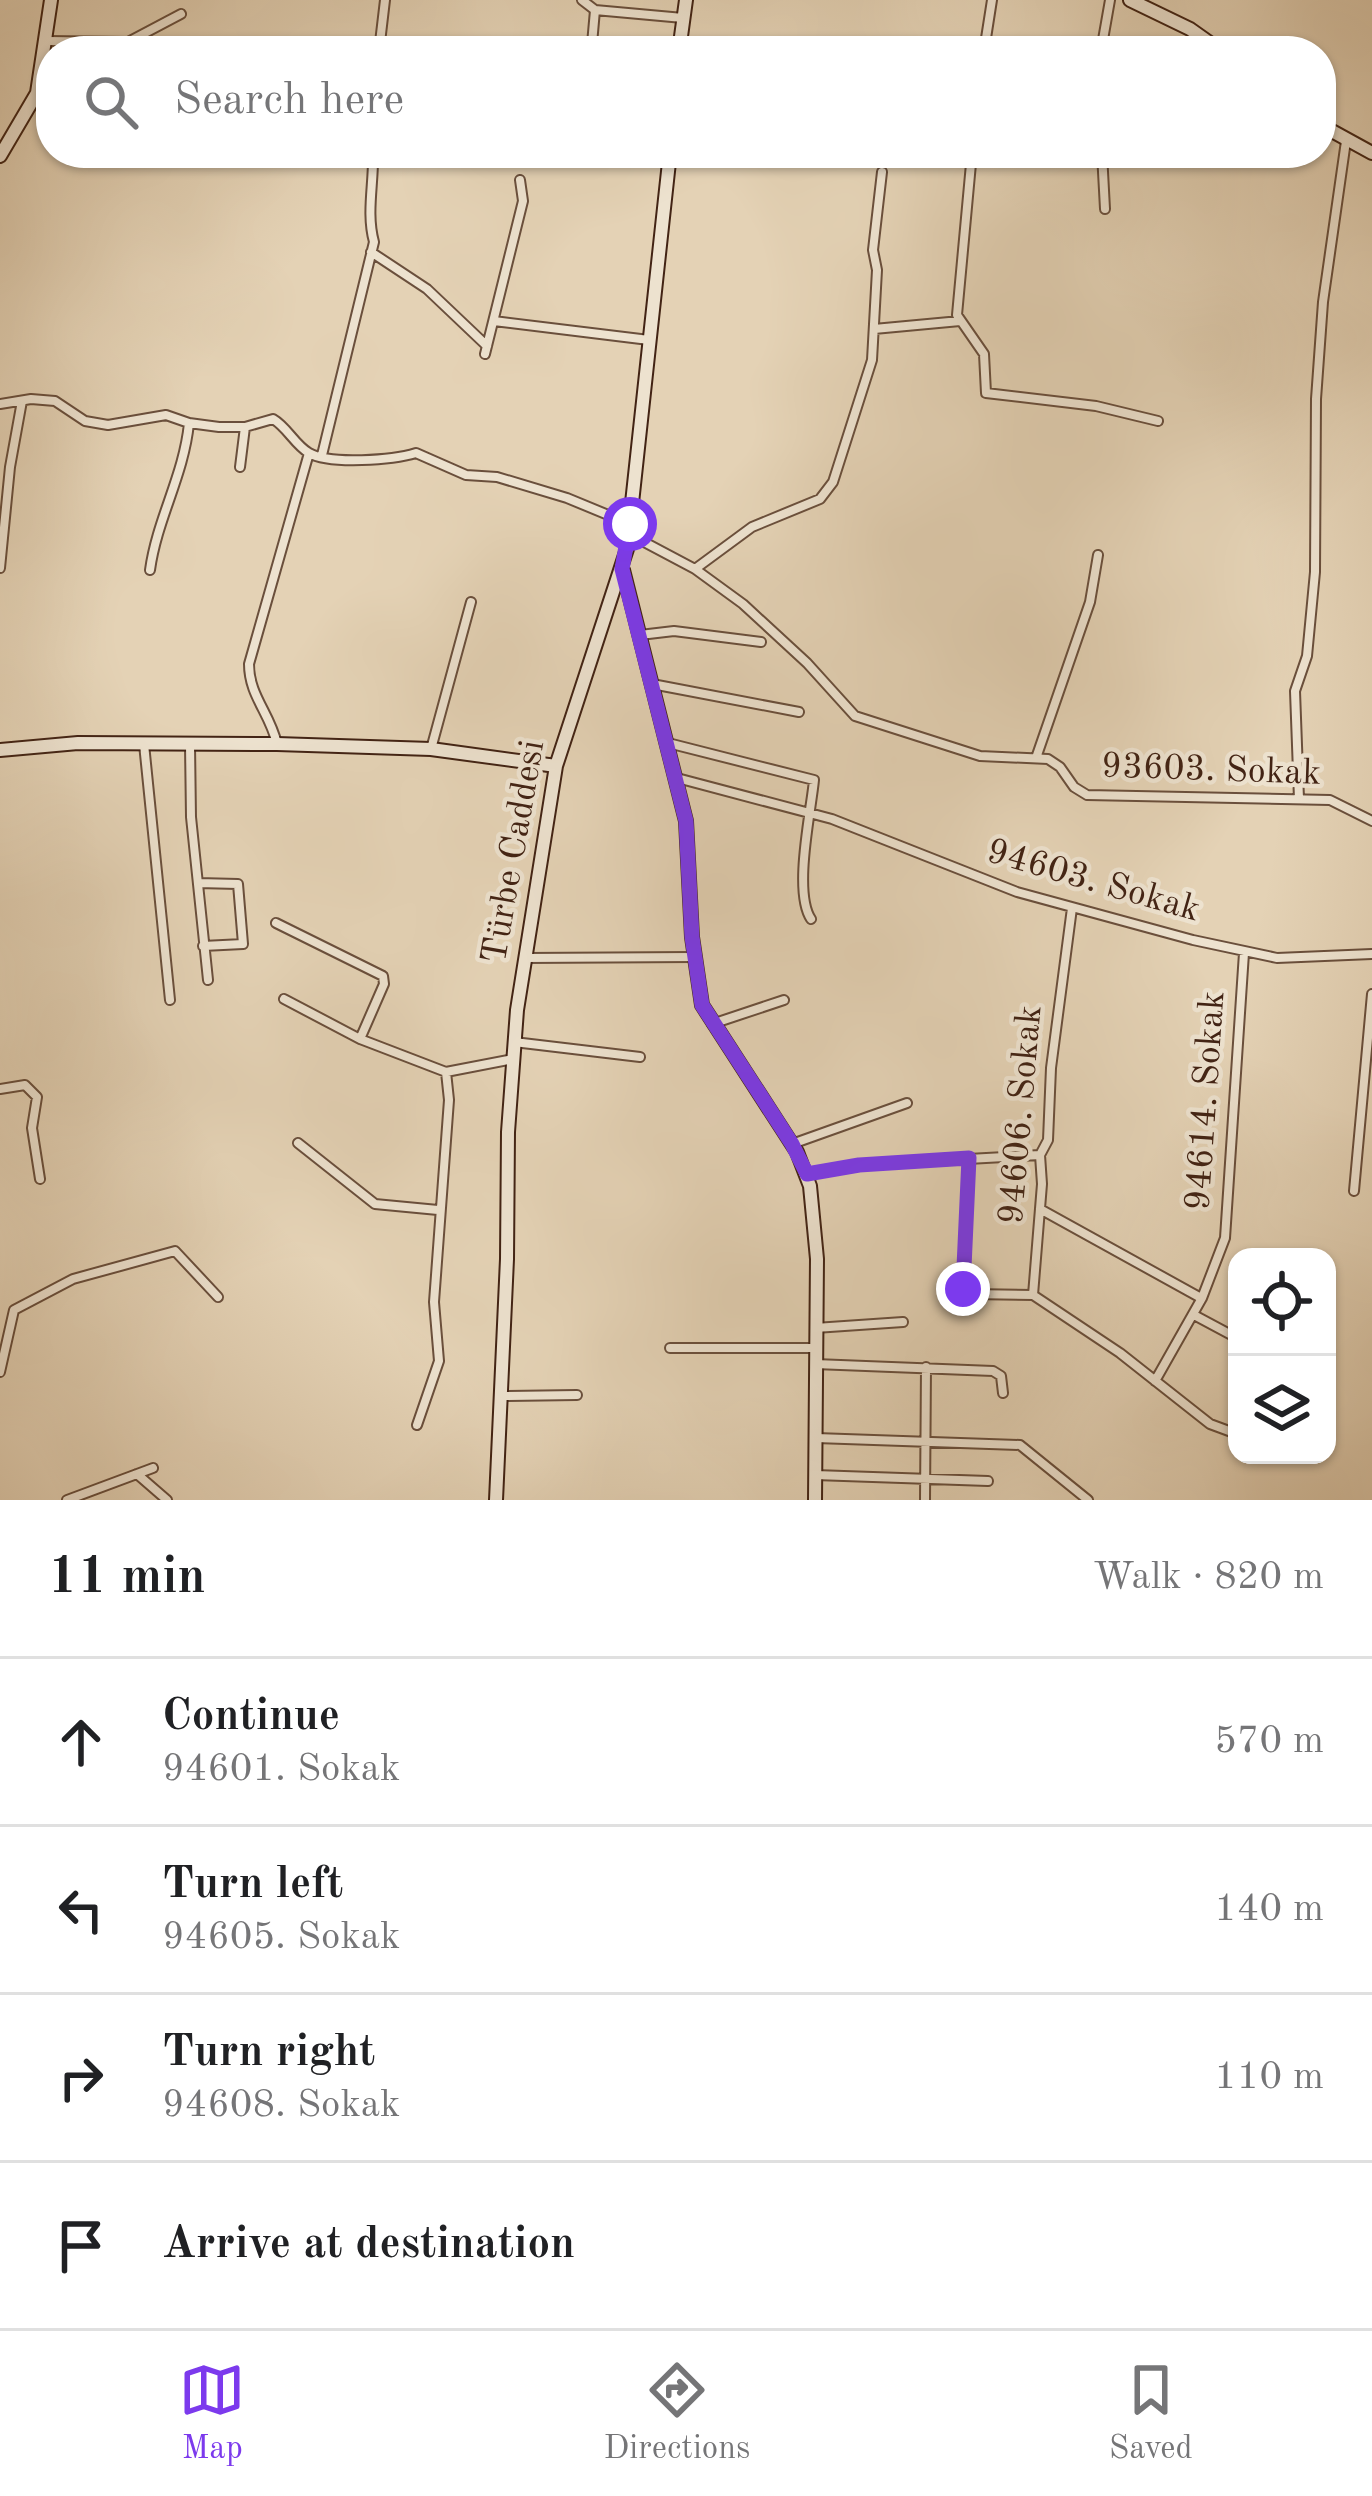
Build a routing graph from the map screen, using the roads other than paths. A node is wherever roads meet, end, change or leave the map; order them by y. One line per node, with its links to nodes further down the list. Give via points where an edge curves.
1 (51, 0): 11 (street)
2 (385, 0): 13 (street)
3 (582, 0): 8 (street)
4 (686, 0): 10 (street)
5 (992, 0): 16 (street)
6 (1110, 0): 17 (street)
7 (1130, 0): 18 (street)
8 (595, 10): 10 (street); 14 (street)
9 (181, 14): 12 (street)
10 (683, 18): 15 (street)
11 (47, 36)
12 (139, 36)
13 (381, 36)
14 (593, 36)
15 (681, 36)
16 (986, 36)
17 (1104, 36)
18 (1200, 36)
19 (36, 96): 23 (street)
20 (1336, 133): 21 (street)
21 (1346, 139): 22 (street); 64 (street, via 1316,399 1315,572 1295,692)
22 (1372, 153)
23 (0, 156)
24 (373, 168): 31 (street)
25 (668, 168): 35 (street, Türbe Caddesi)
26 (971, 168): 33 (street, via 956,315)
27 (1103, 168): 30 (street)
28 (882, 172): 34 (street)
29 (520, 180): 32 (street, via 524,201)
30 (1106, 209)
31 (371, 252): 32 (street, via 427,289 486,350); 42 (street)
32 (494, 321): 35 (street)
33 (962, 321): 34 (street); 38 (street, via 984,354 986,393)
34 (874, 329): 48 (street, via 872,360 833,482 820,499 752,526)
35 (649, 340): 44 (street, Türbe Caddesi)
36 (22, 400): 37 (street); 39 (street, via 55,401 108,425 166,416); 46 (street)
37 (0, 404)
38 (1158, 422)
39 (189, 423): 40 (street); 49 (street)
40 (245, 428): 41 (street, via 273,419); 43 (street)
41 (309, 453): 42 (street); 56 (street, via 249,664 249,685)
42 (322, 455): 44 (street, via 391,460 416,453 466,475 568,498)
43 (240, 467)
44 (630, 529): 47 (street, Türbe Caddesi); 48 (street)
45 (1098, 555): 61 (street, via 1090,602)
46 (0, 568)
47 (622, 569): 51 (street); 62 (street, Türbe Caddesi)
48 (695, 569): 61 (street, via 756,614 855,716 980,756)
49 (150, 570)
50 (471, 602): 59 (street)
51 (640, 634): 52 (street); 53 (street)
52 (761, 642)
53 (651, 684): 54 (street); 55 (street)
54 (799, 712)
55 (667, 742): 63 (street); 65 (street, via 812,777)
56 (277, 744): 58 (street); 59 (street)
57 (144, 745): 58 (street); 60 (street); 79 (street)
58 (190, 745): 67 (street)
59 (431, 749): 62 (street)
60 (0, 750)
61 (1036, 758): 64 (street, 93603. Sokak, via 1055,762 1079,792 1101,797)
62 (556, 766): 75 (street, Türbe Caddesi)
63 (675, 778): 65 (street, 94603. Sokak); 74 (street, via 688,832)
64 (1299, 800): 66 (street, 93603. Sokak, via 1341,802)
65 (808, 813): 68 (street, 94603. Sokak); 69 (street)
66 (1372, 821)
67 (198, 883): 71 (street); 71 (street, via 238,884 243,944)
68 (1072, 908): 72 (street, 94603. Sokak); 91 (street, 94606. Sokak, via 1048,1140)
69 (811, 919)
70 (276, 923): 82 (street, via 383,976)
71 (203, 946): 76 (street)
72 (1244, 953): 73 (street, 94603. Sokak); 100 (street, 94614. Sokak, via 1226,1228)
73 (1372, 954)
74 (694, 957): 75 (street); 81 (street)
75 (525, 958): 83 (street, Türbe Caddesi)
76 (208, 980)
77 (1372, 994): 95 (street)
78 (284, 999): 82 (street)
79 (170, 1000)
80 (784, 1000): 81 (street)
81 (711, 1024): 90 (street)
82 (360, 1039): 86 (street)
83 (514, 1042): 84 (street); 85 (street, Türbe Caddesi)
84 (640, 1057)
85 (513, 1059): 86 (street); 113 (street, Türbe Caddesi)
86 (446, 1072): 97 (street)
87 (0, 1089): 94 (street, via 25,1085 37,1097 32,1128)
88 (907, 1103): 90 (street)
89 (298, 1143): 97 (street, via 376,1204)
90 (792, 1144): 93 (street)
91 (1040, 1154): 92 (street); 96 (street, 94606. Sokak)
92 (969, 1158): 93 (street); 98 (street, via 963,1289)
93 (807, 1174): 103 (street)
94 (40, 1179)
95 (1354, 1191)
96 (1040, 1208): 98 (street, 94606. Sokak); 100 (street)
97 (438, 1210): 114 (street, via 439,1361)
98 (1033, 1294): 110 (street)
99 (218, 1297): 109 (street, via 175,1251 73,1279 14,1310)
100 (1202, 1298): 101 (street, 94614. Sokak)
101 (1194, 1315): 104 (street); 110 (street, 94614. Sokak)
102 (903, 1322): 103 (street)
103 (815, 1328): 106 (street)
104 (1228, 1333)
105 (670, 1348): 106 (street)
106 (815, 1348): 107 (street)
107 (815, 1364): 108 (street); 116 (street)
108 (926, 1367): 111 (street, via 993,1371); 117 (street)
109 (0, 1372)
110 (1155, 1381): 115 (street)
111 (1003, 1394)
112 (577, 1395): 113 (street)
113 (502, 1396): 126 (street, Türbe Caddesi)
114 (417, 1425)
115 (1228, 1431)
116 (815, 1438): 117 (street); 120 (street)
117 (926, 1441): 121 (street); 123 (street, via 1020,1444)
118 (153, 1468): 119 (street)
119 (137, 1474): 124 (street); 125 (street)
120 (814, 1475): 121 (street); 127 (street)
121 (926, 1479): 122 (street); 128 (street)
122 (988, 1481)
123 (1085, 1499)
124 (67, 1500)
125 (167, 1500)
126 (496, 1500)
127 (814, 1500)
128 (925, 1500)

